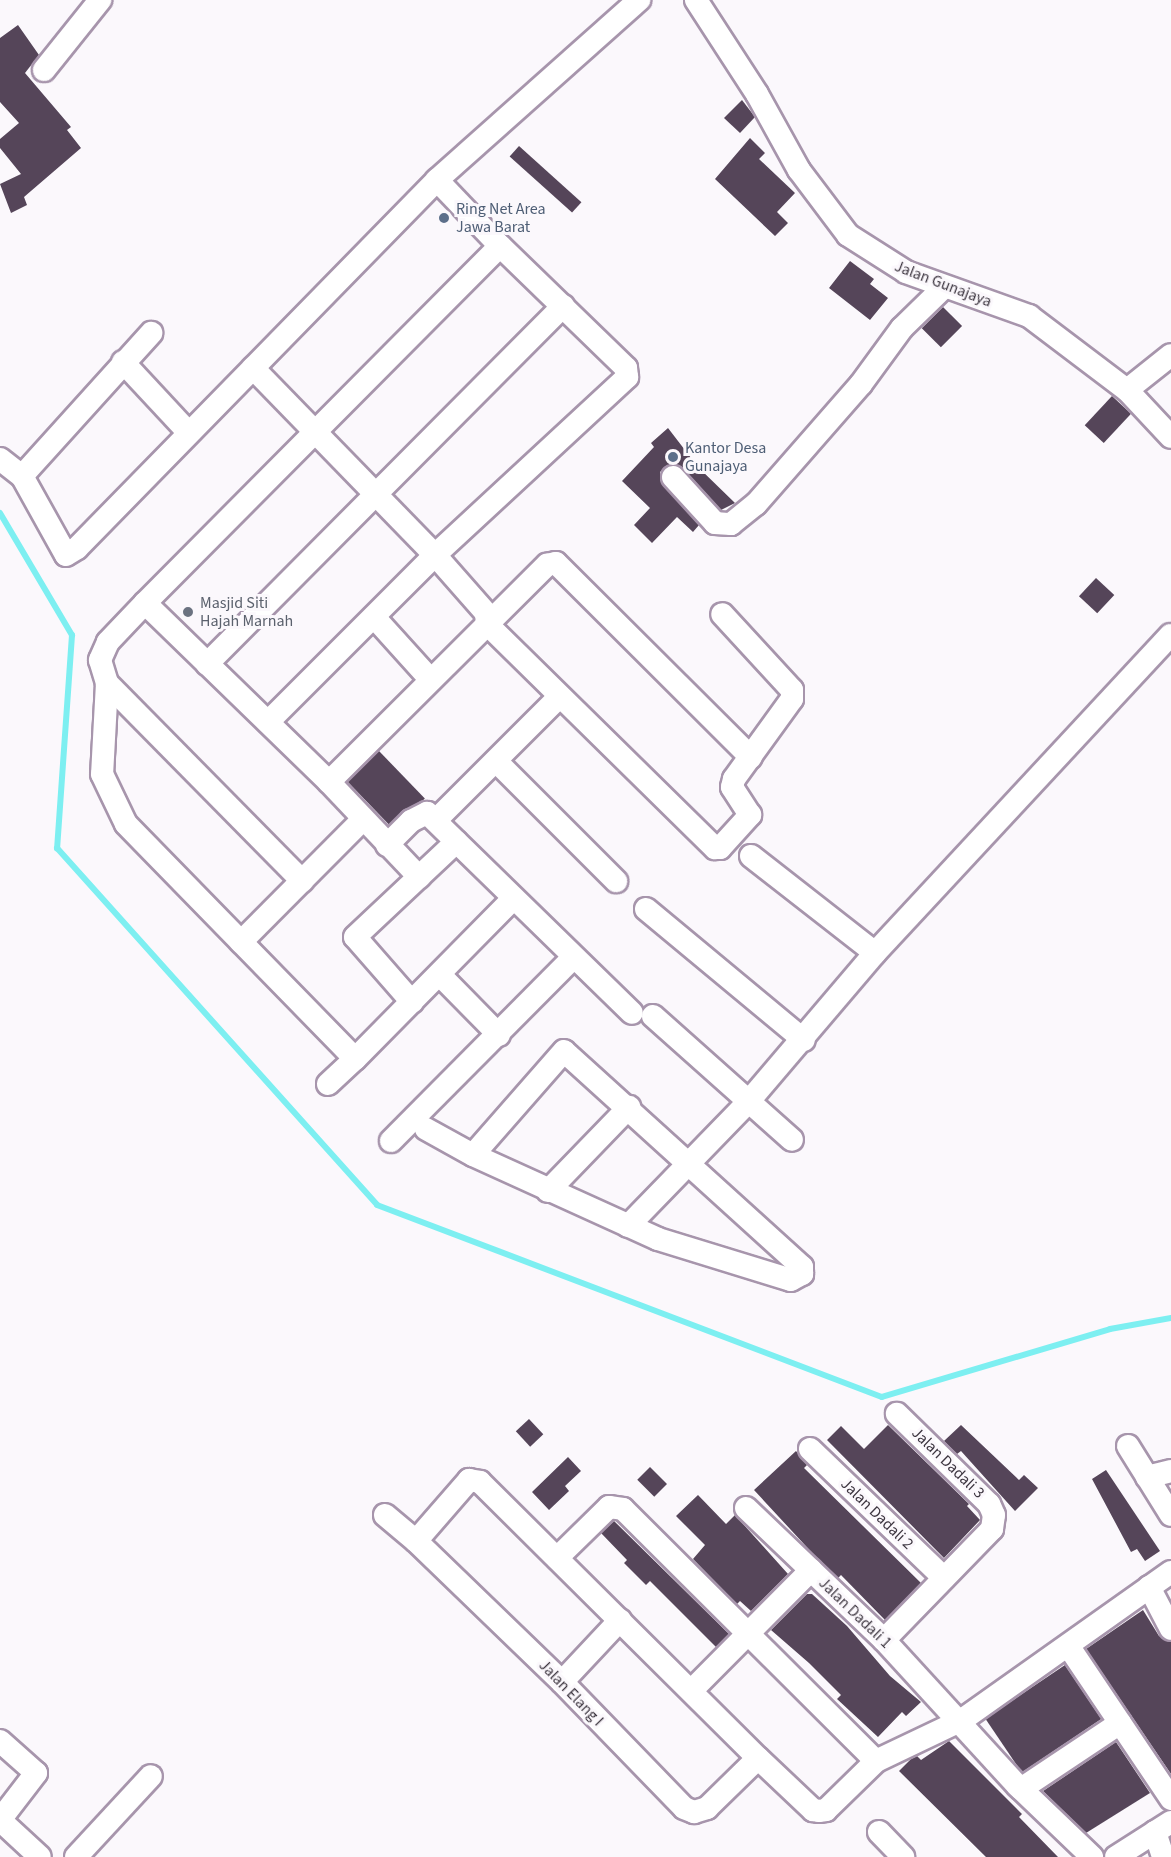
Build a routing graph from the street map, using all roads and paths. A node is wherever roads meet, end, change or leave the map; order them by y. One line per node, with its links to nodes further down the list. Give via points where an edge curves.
1 (100, 0): 4 (street)
2 (639, 0): 5 (street)
3 (696, 0): 7 (street, Jalan Gunajaya, via 757,94 799,170 848,235 906,272)
4 (44, 70)
5 (437, 180): 6 (street); 12 (street)
6 (500, 246): 8 (street); 15 (street)
7 (944, 287): 13 (street, Jalan Gunajaya, via 1029,316); 19 (street, via 902,328 861,384 756,504 731,524 715,523)
8 (563, 306): 20 (street); 21 (street, via 626,368 627,377)
9 (151, 333): 11 (street)
10 (1171, 355): 13 (street)
11 (123, 362): 14 (street); 18 (street)
12 (253, 368): 14 (street); 15 (street)
13 (1127, 390): 16 (street, Jalan Gunajaya)
14 (188, 432): 18 (street, via 66,555)
15 (314, 434): 20 (street); 22 (street)
16 (1171, 437)
17 (0, 459): 18 (street)
18 (22, 476)
19 (673, 477)
20 (375, 494): 21 (street); 27 (street)
21 (435, 555): 24 (street); 25 (street, via 486,613)
22 (145, 603): 27 (street); 29 (street, via 108,642 100,660)
23 (722, 614): 32 (street, via 792,690 790,705)
24 (374, 617): 28 (street); 31 (street)
25 (487, 624): 28 (street); 30 (street); 32 (street, via 547,565 556,563)
26 (1171, 634): 46 (street)
27 (207, 664): 31 (street)
28 (430, 679): 34 (street)
29 (107, 683): 41 (street); 45 (street, via 102,774 114,804 126,824)
30 (559, 697): 32 (street, via 715,848 720,848 750,815 732,787); 33 (street)
31 (268, 722): 34 (street)
32 (751, 757)
33 (496, 761): 36 (street); 42 (street)
34 (329, 782): 35 (street)
35 (362, 820): 38 (street); 41 (street)
36 (436, 820): 37 (street); 38 (street, via 427,813 419,815)
37 (456, 842): 40 (street); 43 (street)
38 (387, 845): 40 (street)
39 (752, 856): 46 (street)
40 (418, 877): 49 (street, via 354,937)
41 (302, 881): 45 (street)
42 (616, 881)
43 (512, 900): 47 (street); 48 (street)
44 (646, 909): 51 (street)
45 (241, 942): 52 (street)
46 (875, 953): 51 (street)
47 (573, 958): 50 (street); 54 (street)
48 (440, 975): 49 (street); 50 (street)
49 (412, 1002): 52 (street)
50 (499, 1035): 58 (street)
51 (804, 1040): 54 (street)
52 (355, 1059): 53 (street)
53 (328, 1084)
54 (749, 1101): 57 (street); 60 (street)
55 (629, 1107): 59 (street, via 564,1051); 60 (street); 61 (street)
56 (426, 1129): 59 (street)
57 (792, 1140)
58 (391, 1141)
59 (473, 1155): 61 (street)
60 (691, 1164): 62 (street); 62 (street, via 802,1267 800,1278 791,1280)
61 (548, 1191): 62 (street)
62 (628, 1226)
63 (897, 1414): 75 (street, Jalan Dadali 3, via 989,1504 994,1515 992,1529)
64 (1128, 1446): 67 (street)
65 (810, 1449): 75 (street, Jalan Dadali 2)
66 (1171, 1471): 67 (street)
67 (1147, 1477): 70 (street)
68 (746, 1508): 73 (street, Jalan Dadali 1)
69 (385, 1515): 71 (street, Jalan Elang I)
70 (1171, 1515)
71 (416, 1541): 72 (street, via 468,1480 475,1480); 82 (street, Jalan Elang I)
72 (557, 1558): 77 (street); 79 (street, via 615,1506 623,1509)
73 (811, 1570): 79 (street); 80 (street, Jalan Dadali 1)
74 (1171, 1572): 76 (street)
75 (944, 1578): 80 (street)
76 (1149, 1587): 78 (street); 81 (street)
77 (620, 1620): 82 (street); 83 (street)
78 (1171, 1629)
79 (750, 1631): 83 (street); 88 (street)
80 (884, 1640): 84 (street, Jalan Dadali 1)
81 (1069, 1647): 84 (street); 85 (street)
82 (562, 1682): 87 (street, Jalan Elang I, via 684,1808 694,1812 719,1797)
83 (692, 1690): 87 (street)
84 (962, 1720): 88 (street); 90 (street, Jalan Dadali 1)
85 (1120, 1723): 90 (street); 91 (street)
86 (0, 1741): 95 (street, via 36,1773 0,1820)
87 (758, 1758): 88 (street, via 813,1810 819,1811 826,1810)
88 (876, 1761)
89 (151, 1776): 94 (street)
90 (1021, 1789): 97 (street, Jalan Dadali 1)
91 (1171, 1799)
92 (1163, 1827): 98 (street); 99 (street)
93 (879, 1832): 96 (street)
94 (83, 1855)
95 (40, 1857)
96 (903, 1857)
97 (1092, 1857)
98 (1116, 1857)
99 (1163, 1857)

